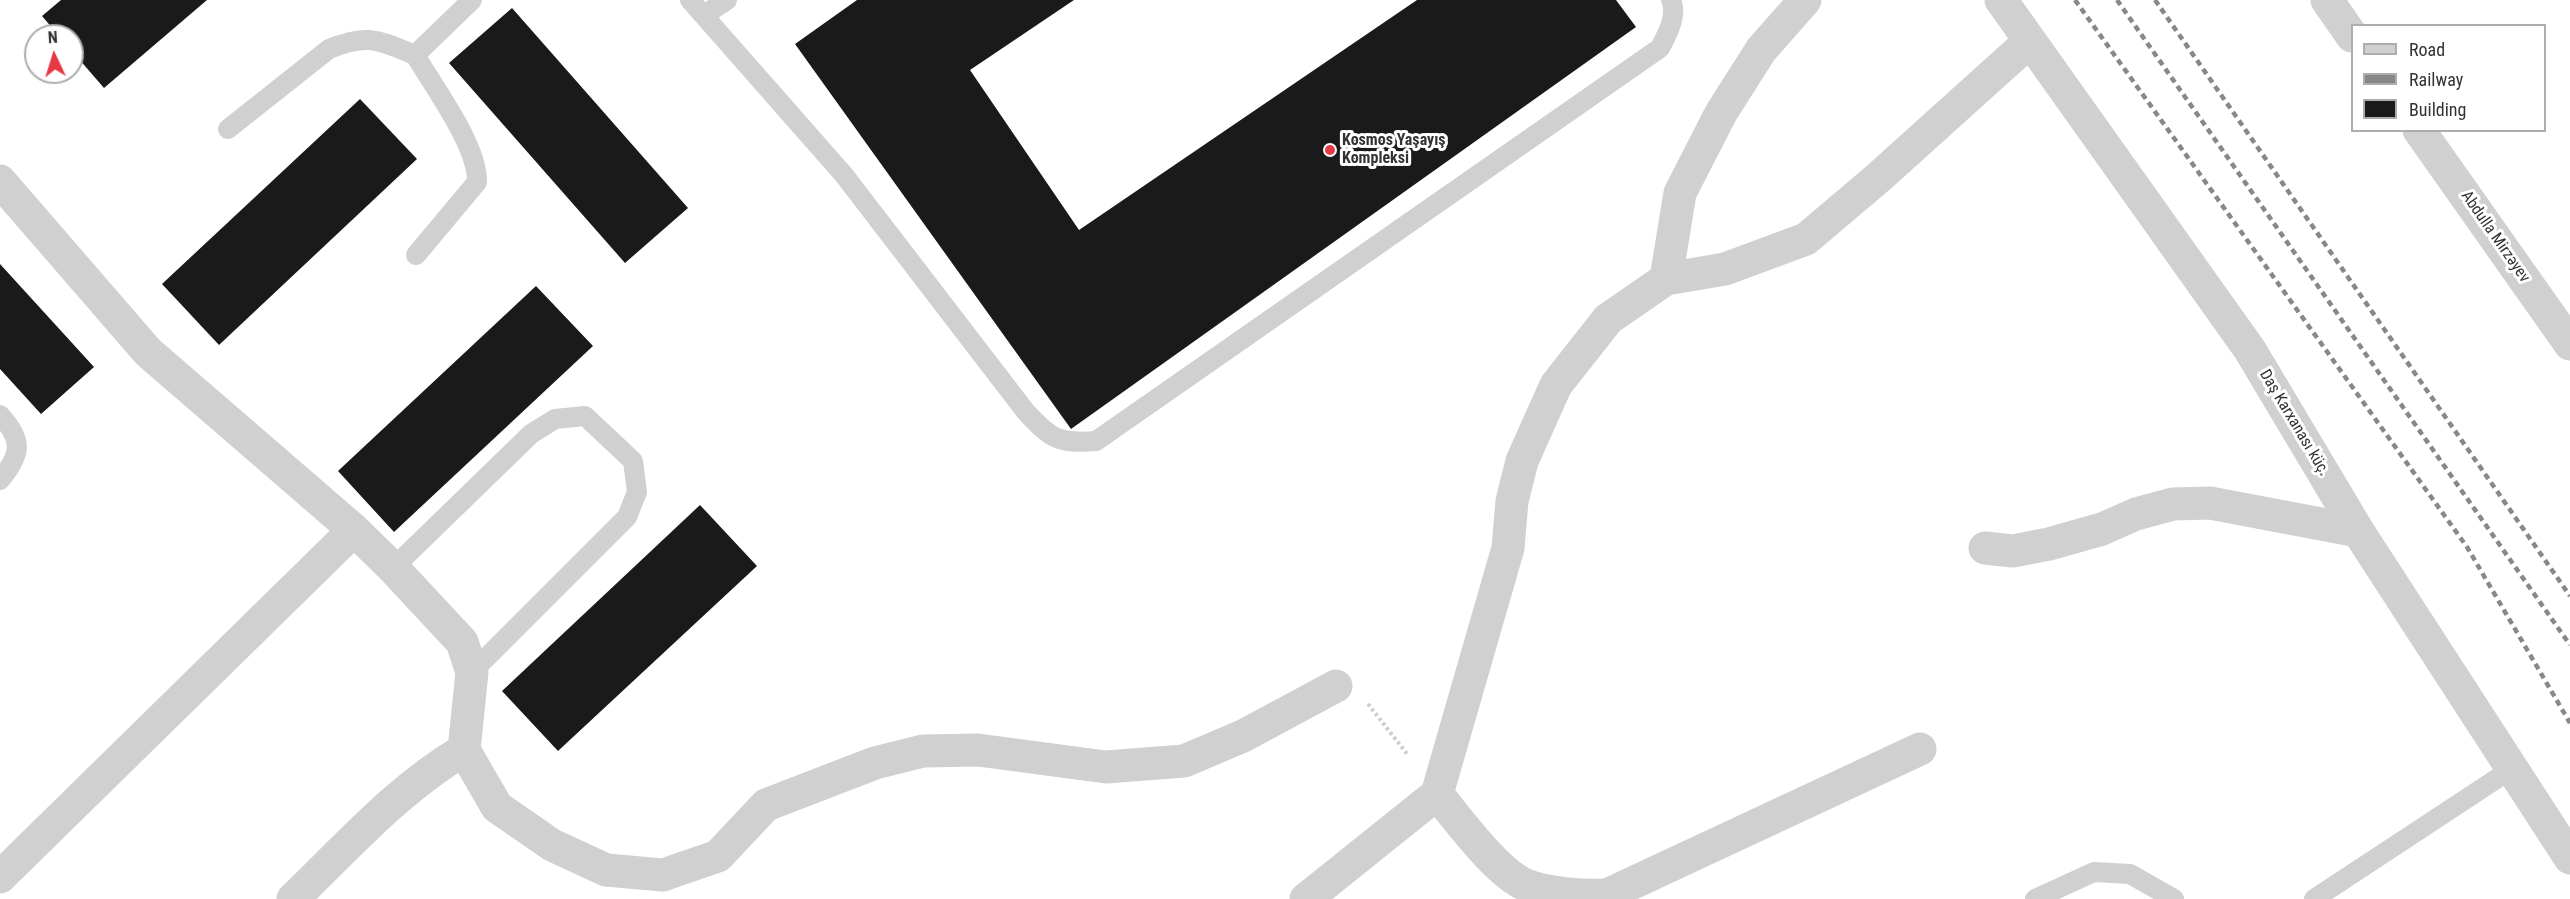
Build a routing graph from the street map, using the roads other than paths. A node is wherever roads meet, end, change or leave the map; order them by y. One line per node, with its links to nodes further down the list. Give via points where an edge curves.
1 (472, 0): 11 (lane)
2 (690, 0): 8 (lane)
3 (727, 0): 8 (lane)
4 (1671, 0): 8 (lane, via 1670,31 1660,48 1096,441 1072,443 1046,433 1026,412 844,175)
5 (1805, 0): 16 (street, via 1761,50 1721,113 1680,193)
6 (2001, 0): 10 (street, Daş Karxanası küç.)
7 (2327, 0): 9 (street)
8 (704, 15)
9 (2351, 35)
10 (2030, 40): 16 (street, via 1806,239 1725,269); 21 (street, Daş Karxanası küç., via 2250,350)
11 (415, 55): 12 (lane, via 373,39 343,43 329,49); 15 (lane, via 471,150 477,169 477,182)
12 (228, 129)
13 (2420, 132): 17 (street, Abdulla Mirzəyev)
14 (0, 181): 20 (street, via 148,352)
15 (416, 255)
16 (1666, 279): 29 (street, via 1608,319 1556,385 1522,461 1512,501 1508,548)
17 (2570, 344)
18 (0, 415): 19 (lane, via 14,430 18,448 13,465)
19 (0, 480)
20 (354, 530): 23 (street); 31 (street)
21 (2358, 531): 22 (street, via 2210,503 2173,504 2049,544 2013,551); 28 (street, Daş Karxanası küç.)
22 (1985, 548)
23 (393, 568): 24 (street, via 462,642); 24 (lane, via 531,434 555,419 585,416 633,461 637,492 627,517)
24 (472, 672): 27 (street)
25 (1336, 686): 27 (street, via 1243,736 1184,761 1106,767 978,750 923,751 875,763 766,805 718,856 663,875 606,870 552,844 497,807)
26 (1920, 749): 29 (street, via 1607,896 1582,896 1528,886 1493,861)
27 (465, 750): 32 (street, via 406,791)
28 (2513, 768): 30 (street, Daş Karxanası küç.); 36 (lane)
29 (1437, 794): 33 (street)
30 (2570, 858)
31 (0, 877)
32 (293, 899)
33 (1306, 899)
34 (2035, 899): 35 (lane, via 2094,872 2130,874)
35 (2174, 899)
36 (2314, 899)

